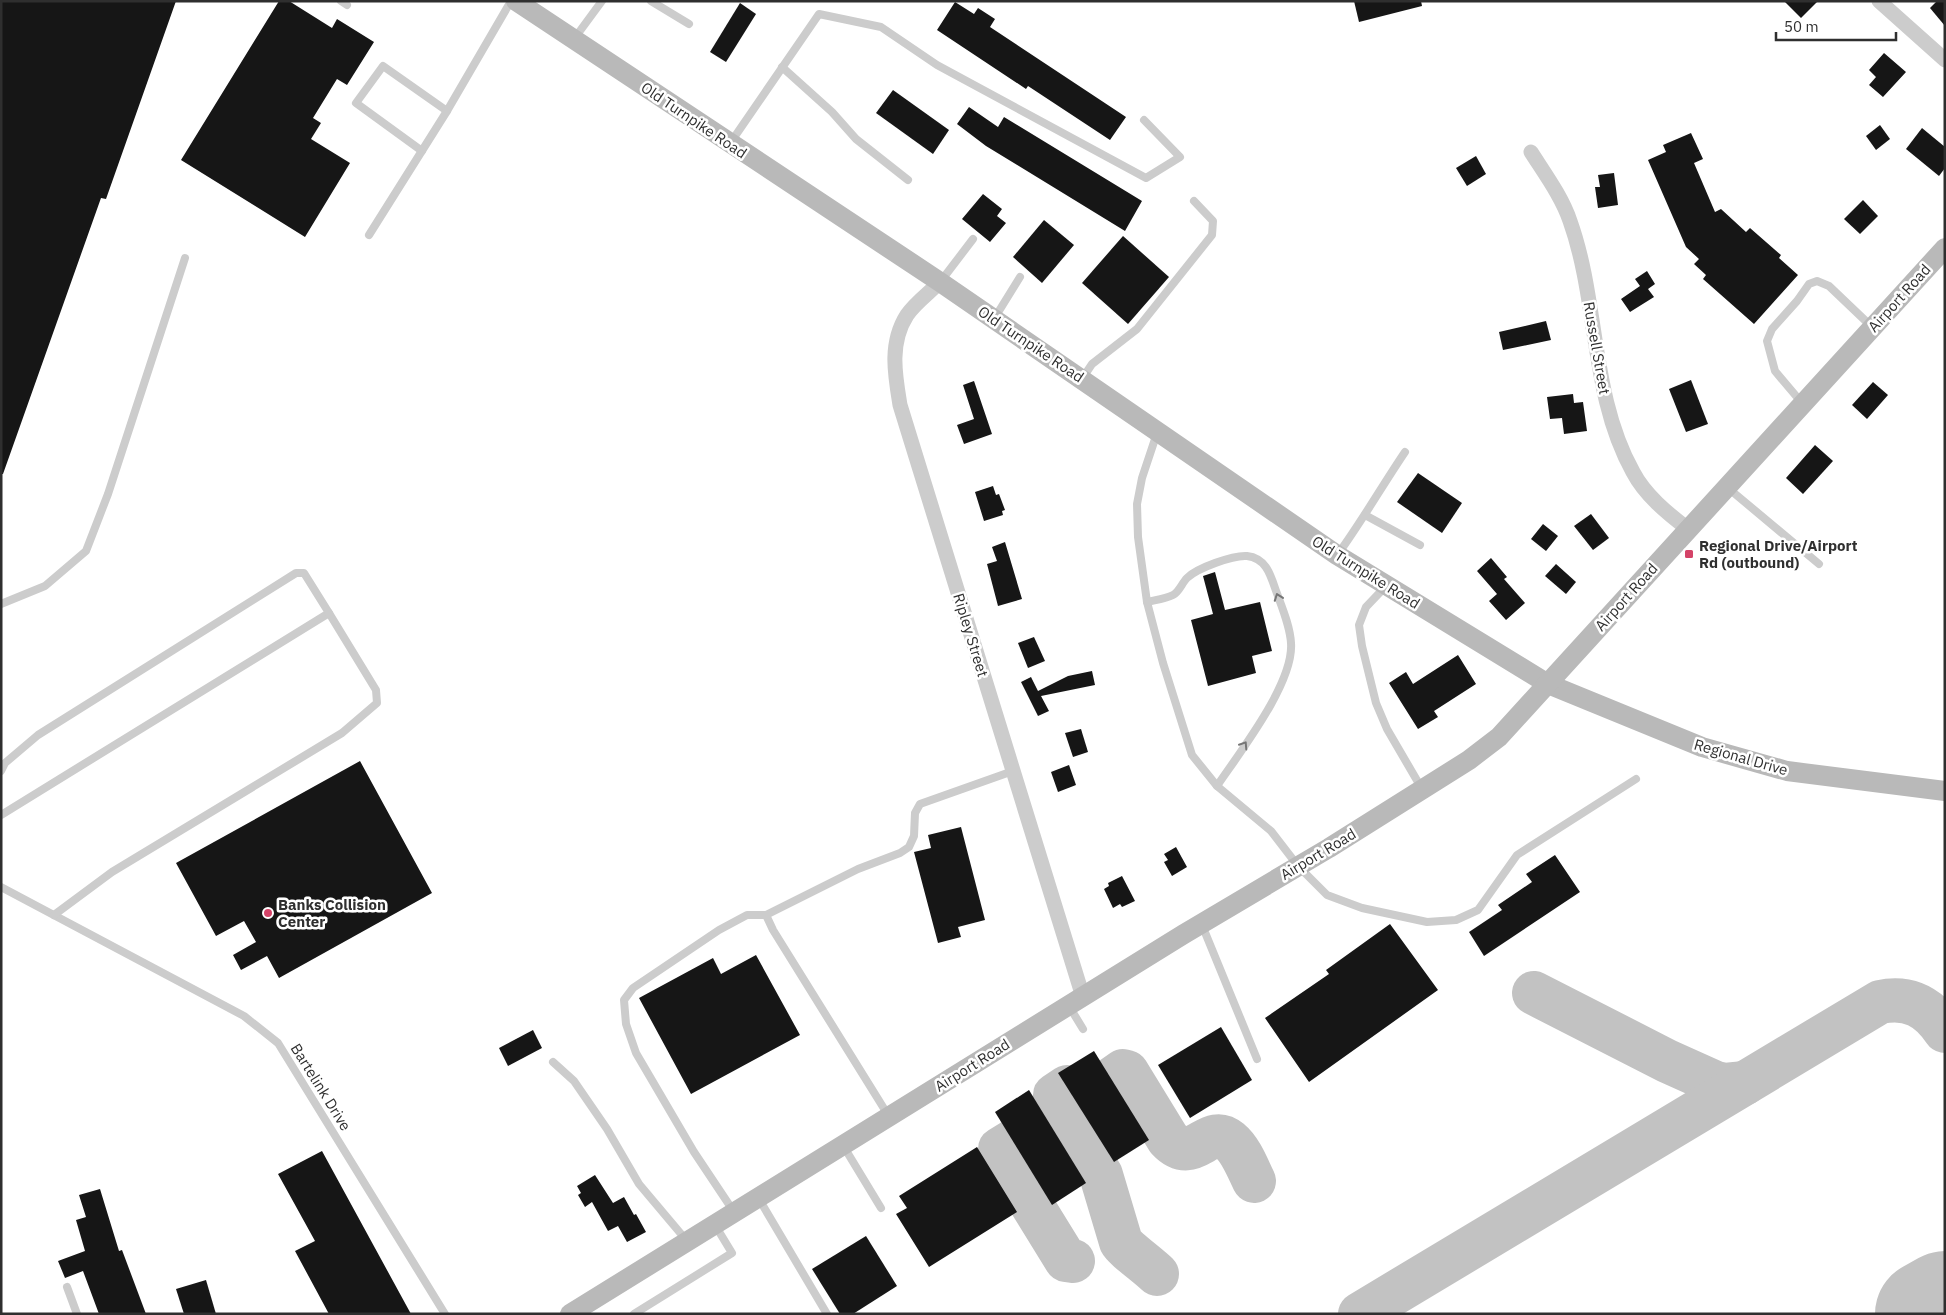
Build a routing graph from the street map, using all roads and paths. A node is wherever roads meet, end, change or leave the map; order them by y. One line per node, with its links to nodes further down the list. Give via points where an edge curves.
1 (511, 1): 10 (lane)
2 (516, 1): 7 (street, Old Turnpike Road)
3 (602, 1): 7 (lane)
4 (651, 1): 6 (lane)
5 (1879, 1): 8 (street)
6 (689, 24)
7 (574, 39): 12 (street, Old Turnpike Road)
8 (1945, 60)
9 (782, 67): 11 (lane, via 819,14 881,27 937,65 1146,178 1180,157); 12 (lane); 15 (lane, via 832,112 856,139)
10 (447, 111): 13 (lane); 13 (lane, via 383,66 356,103)
11 (1144, 120)
12 (730, 144): 22 (street, Old Turnpike Road)
13 (422, 151): 17 (lane)
14 (1530, 152): 31 (street, Russell Street, via 1570,220 1580,257 1607,405 1618,440 1643,487 1667,513)
15 (908, 180)
16 (1194, 200): 25 (lane, via 1213,221 1212,235 1137,329 1092,364)
17 (369, 235)
18 (973, 239): 22 (lane)
19 (1945, 248): 24 (street, Airport Road)
20 (185, 258): 37 (lane, via 108,494 86,551 44,586)
21 (1020, 277): 23 (lane)
22 (940, 282): 23 (street, Old Turnpike Road); 41 (street, Ripley Street, via 908,314 899,331 894,368 900,405)
23 (994, 319): 25 (street, Old Turnpike Road)
24 (1872, 327): 26 (street, Airport Road); 26 (lane, via 1829,286 1817,281 1809,284 1772,329 1767,341 1775,371)
25 (1082, 379): 27 (street, Old Turnpike Road)
26 (1802, 404): 29 (street, Airport Road)
27 (1158, 432): 33 (street, Old Turnpike Road); 36 (lane, via 1136,504)
28 (1405, 452): 30 (lane)
29 (1727, 486): 31 (street, Airport Road); 34 (lane)
30 (1365, 515): 32 (lane); 33 (lane)
31 (1688, 529): 39 (street, Airport Road)
32 (1420, 545)
33 (1337, 555): 35 (street, Old Turnpike Road)
34 (1819, 564)
35 (1386, 586): 39 (street, Old Turnpike Road); 44 (lane, via 1366,607 1359,625 1362,646 1376,703)
36 (1147, 602): 43 (lane, via 1192,755); 43 (lane, one-way to 36, via 1284,680 1290,658 1291,642 1272,578 1258,559 1246,556 1225,560 1188,577 1174,595)
37 (1, 604)
38 (329, 613): 40 (lane, via 304,573 296,573 38,735 5,762); 46 (lane); 49 (lane, via 376,690 376,703 342,733 112,872)
39 (1548, 684): 44 (street, Airport Road, via 1499,737); 45 (street, Regional Drive, via 1702,747 1786,771)
40 (1, 771)
41 (1013, 771): 50 (lane, via 920,804 915,813 914,836 909,847); 52 (street, Ripley Street)
42 (1636, 779): 47 (lane, via 1517,854 1478,910 1456,920 1427,922 1362,908 1327,895)
43 (1217, 786): 47 (lane, via 1271,831)
44 (1422, 789): 47 (street, Airport Road)
45 (1945, 791)
46 (1, 814)
47 (1298, 866): 51 (street, Airport Road)
48 (1, 886): 49 (lane, Bartelink Drive)
49 (54, 915): 65 (lane, Bartelink Drive, via 244,1016 278,1043)
50 (766, 915): 56 (lane); 60 (lane, via 747,914 720,930 633,988 624,1000 626,1024 636,1053 694,1152)
51 (1202, 923): 52 (street, Airport Road); 54 (lane)
52 (1076, 1001): 53 (lane); 56 (street, Airport Road)
53 (1083, 1029)
54 (1257, 1059)
55 (553, 1062): 62 (lane, via 574,1081 639,1184)
56 (889, 1117): 57 (street, Airport Road)
57 (843, 1145): 58 (street, Airport Road); 59 (lane)
58 (758, 1197): 60 (street, Airport Road); 68 (lane)
59 (881, 1208)
60 (734, 1212): 61 (street, Airport Road)
61 (714, 1224): 62 (street, Airport Road); 67 (lane, via 732,1253)
62 (687, 1241): 66 (street, Airport Road)
63 (67, 1287): 64 (lane)
64 (77, 1314)
65 (446, 1314)
66 (570, 1314)
67 (634, 1314)
68 (826, 1314)

